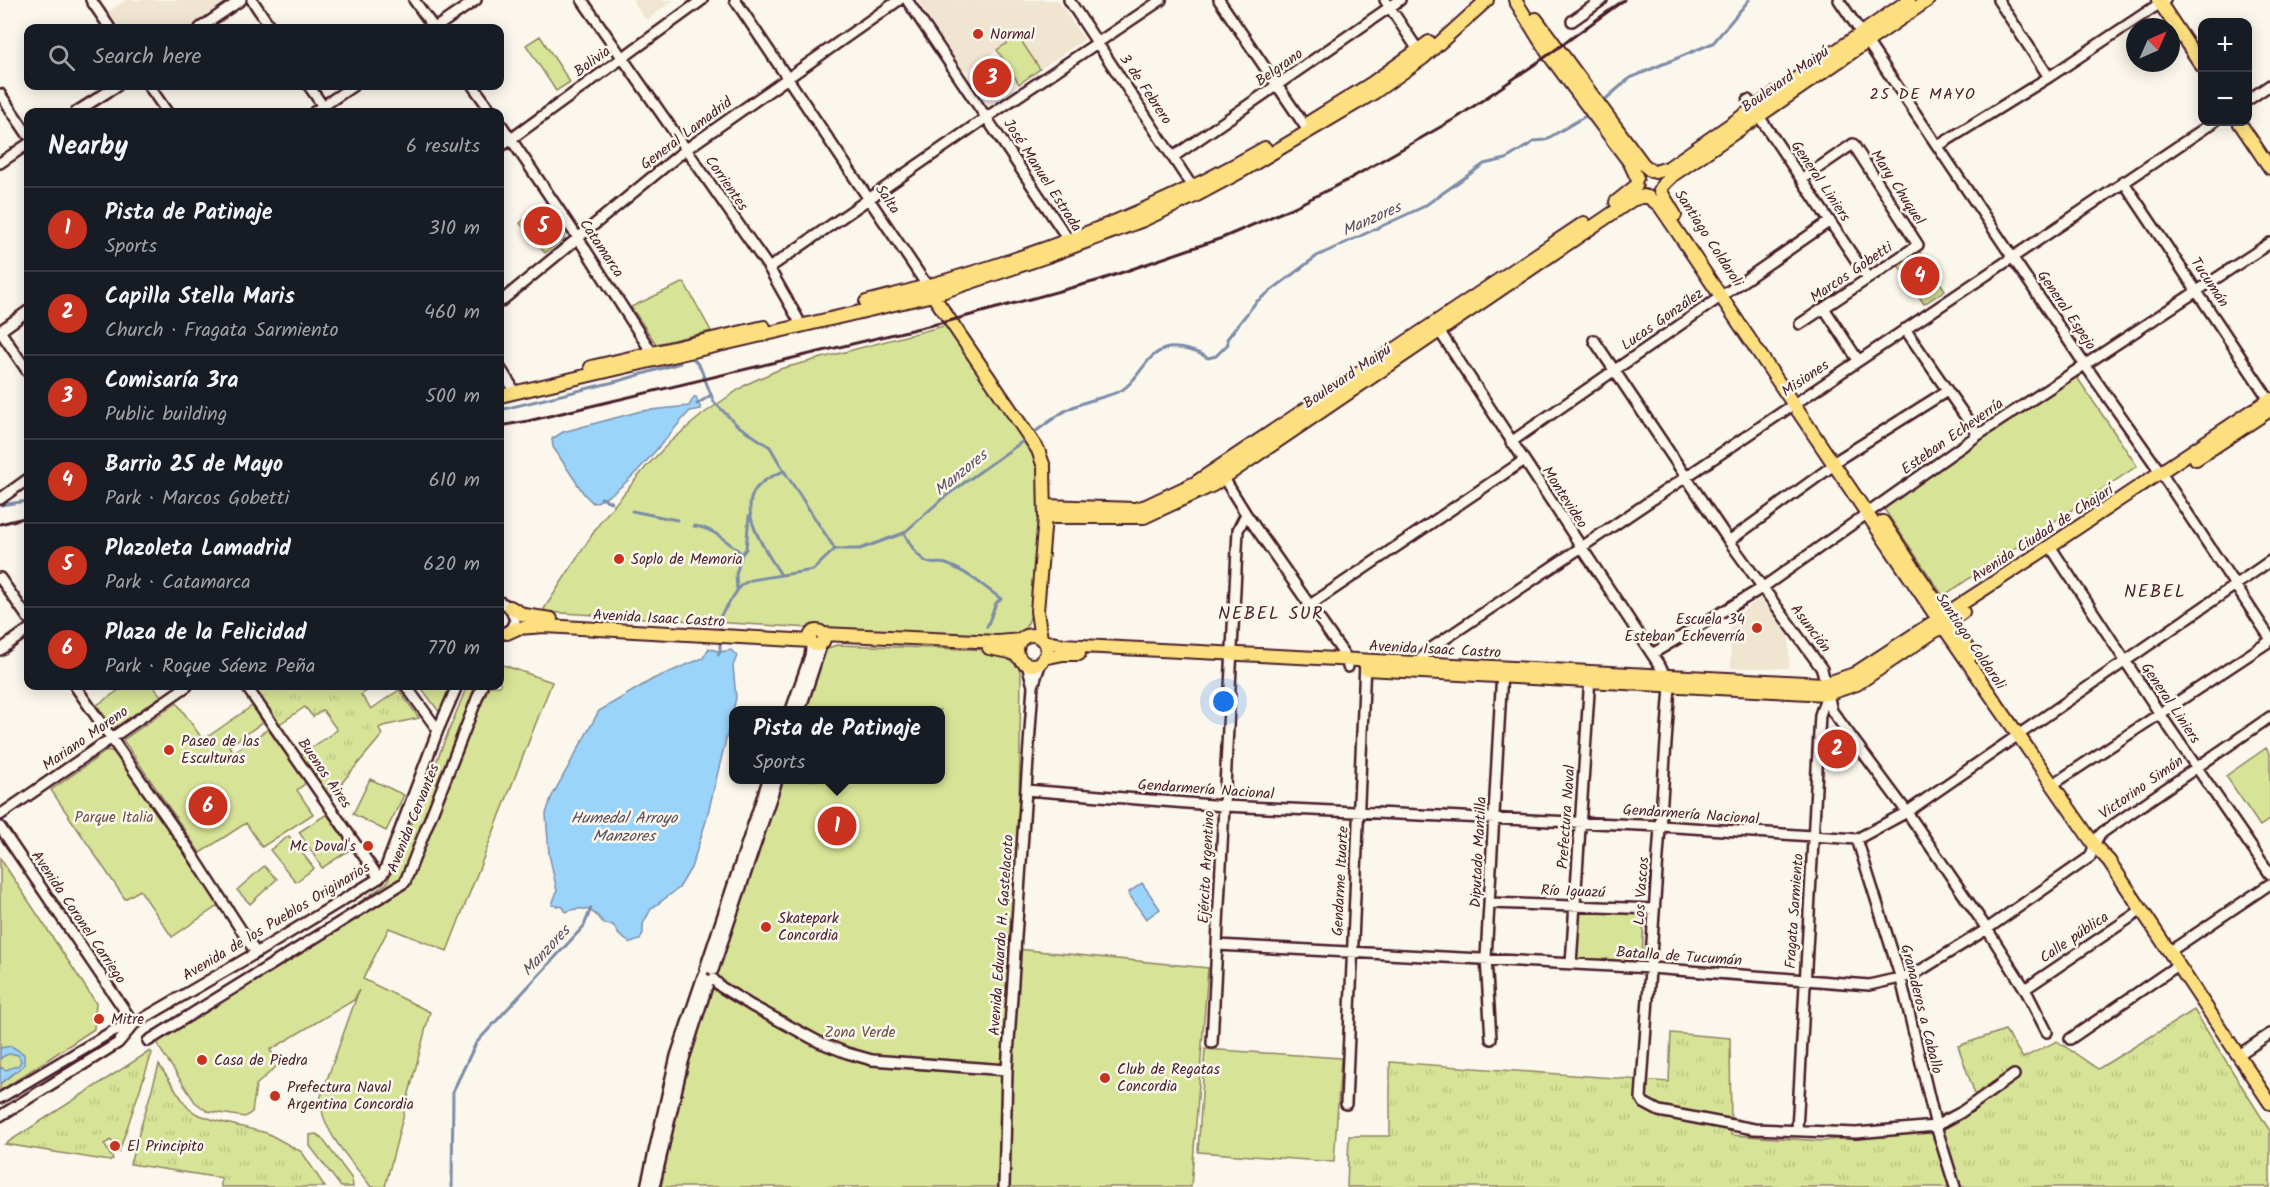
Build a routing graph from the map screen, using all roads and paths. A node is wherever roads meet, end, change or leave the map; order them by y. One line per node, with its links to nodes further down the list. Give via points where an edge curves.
1 (91, 0): 27 (street)
2 (241, 0): 28 (street)
3 (252, 0): 29 (street)
4 (414, 0): 30 (street)
5 (476, 0): 31 (street)
6 (582, 0): 35 (street, Corrientes)
7 (702, 0): 35 (street, Bolivia)
8 (735, 0): 38 (street, Salta)
9 (899, 0): 38 (street, General Lamadrid)
10 (907, 0): 55 (street, José Manuel Estrada)
11 (1070, 0): 33 (street, 3 de Febrero)
12 (1161, 0): 33 (street)
13 (1220, 0): 40 (street)
14 (1400, 0): 25 (street, Belgrano)
15 (1477, 0): 34 (main road)
16 (1487, 0): 34 (main road)
17 (1515, 0): 53 (main road, Santiago Coldaroli, via 1549,55)
18 (1524, 0): 53 (main road, Santiago Coldaroli)
19 (1602, 0): 26 (street)
20 (1839, 0): 32 (street, General Espejo)
21 (1909, 0): 32 (main road, Boulevard Maipú)
22 (1928, 0): 32 (main road, Boulevard Maipú)
23 (1998, 0): 37 (street)
24 (2161, 1): 36 (main road); 37 (street)
25 (1387, 4): 34 (street); 40 (street, Belgrano)
26 (1572, 21)
27 (107, 24)
28 (206, 24)
29 (268, 24)
30 (432, 24)
31 (441, 24)
32 (1864, 37): 54 (main road, Boulevard Maipú); 63 (street, General Espejo)
33 (1097, 43): 55 (street); 66 (street, 3 de Febrero)
34 (1421, 54): 58 (main road, via 1375,92)
35 (622, 58): 61 (street, Bolivia); 65 (street, Corrientes)
36 (2198, 60)
37 (2049, 77): 63 (street)
38 (788, 79): 65 (street, General Lamadrid); 75 (street, Salta)
39 (2270, 84): 47 (street)
40 (1279, 86): 58 (street); 66 (street, Belgrano)
41 (111, 90): 48 (street)
42 (152, 90): 49 (street)
43 (312, 90): 50 (street)
44 (348, 90): 51 (street)
45 (476, 90): 52 (street)
46 (0, 94): 59 (street)
47 (2252, 97)
48 (82, 108)
49 (164, 108)
50 (324, 108)
51 (326, 108)
52 (489, 108)
53 (1595, 108): 69 (main road, Santiago Coldaroli); 73 (main road, Santiago Coldaroli)
54 (1753, 108): 69 (main road, Boulevard Maipú, via 1668,168); 70 (street, General Liniers); 72 (main road, Boulevard Maipú)
55 (987, 117): 75 (street); 79 (street, José Manuel Estrada)
56 (2208, 126): 71 (street, Misiones)
57 (2242, 126): 68 (main road)
58 (1307, 128): 74 (main road)
59 (24, 129)
60 (504, 129): 61 (street, Catamarca)
61 (510, 139): 62 (street, Bolivia); 77 (street, Catamarca)
62 (504, 144)
63 (1938, 146): 81 (street, General Espejo)
64 (24, 147): 67 (street)
65 (685, 150): 77 (street, General Lamadrid); 82 (street, Corrientes)
66 (1173, 157): 74 (street, 3 de Febrero)
67 (0, 163)
68 (2270, 168)
69 (1653, 172): 72 (main road, via 1661,179); 73 (main road, via 1643,172)
70 (1802, 179): 76 (street, General Liniers); 80 (street, Mary Chuquel, via 1853,144)
71 (2123, 181): 81 (street, Misiones); 85 (street, Tucumán)
72 (1661, 188): 73 (main road, via 1656,195); 86 (main road, Santiago Coldaroli)
73 (1642, 189): 86 (main road, Santiago Coldaroli, via 1659,205); 92 (main road, Boulevard Maipú, via 1632,200)
74 (1195, 191): 79 (main road, via 1141,220)
75 (869, 199): 82 (street); 84 (street, Salta)
76 (1830, 221): 83 (street, General Liniers); 86 (street, Lucas González)
77 (578, 238): 87 (street, General Lamadrid); 96 (street, Catamarca)
78 (2270, 243): 85 (street, Esteban Echeverría)
79 (1069, 244): 84 (main road)
80 (1918, 245): 83 (street, Marcos Gobetti)
81 (2013, 256): 93 (street, Misiones); 98 (street, General Espejo)
82 (768, 268): 90 (street, Corrientes)
83 (1868, 278): 88 (street, Marcos Gobetti)
84 (931, 291): 90 (main road); 115 (main road, Salta, via 1038,450 1044,467)
85 (2198, 291): 98 (street, Esteban Echeverría); 104 (street, Tucumán)
86 (1723, 295): 100 (street, Lucas González); 103 (main road, Santiago Coldaroli)
87 (504, 299)
88 (1824, 308): 91 (street, Marcos Gobetti); 97 (street)
89 (24, 314): 94 (street)
90 (798, 323): 96 (main road)
91 (1800, 324)
92 (1437, 328): 106 (street, Montevideo); 109 (main road, Boulevard Maipú)
93 (1905, 329): 97 (street, Misiones); 102 (street)
94 (0, 331): 99 (street)
95 (1594, 340): 100 (street, Asunción)
96 (655, 357): 101 (main road)
97 (1858, 360): 103 (street, Misiones)
98 (2085, 364): 105 (street, Esteban Echeverría); 110 (street, General Espejo)
99 (24, 366)
100 (1614, 370): 106 (street, Lucas González); 111 (street, Asunción)
101 (508, 389)
102 (1947, 391): 105 (street); 108 (street)
103 (1796, 402): 108 (main road, Santiago Coldaroli); 111 (street, Misiones)
104 (2270, 402): 110 (main road, Avenida Ciudad de Chajarí)
105 (1978, 435): 114 (street, Esteban Echeverría)
106 (1511, 442): 107 (street, Montevideo)
107 (1523, 462): 118 (street, Montevideo); 125 (street)
108 (1835, 464): 114 (main road, Santiago Coldaroli); 117 (street)
109 (1221, 474): 115 (main road, Boulevard Maipú, via 1135,509); 116 (street)
110 (2163, 476): 119 (main road, Avenida Ciudad de Chajarí); 122 (street, General Espejo)
111 (1686, 477): 117 (street, Asunción); 118 (street, Misiones)
112 (24, 482): 113 (street)
113 (0, 499)
114 (1871, 511): 123 (street, Esteban Echeverría); 128 (main road, Santiago Coldaroli)
115 (1045, 512): 126 (main road)
116 (1246, 514): 125 (street); 139 (street, Ejército Argentino, via 1238,530)
117 (1729, 541): 123 (street, Asunción)
118 (1581, 549): 138 (street, Montevideo); 144 (street, Misiones, via 1430,649)
119 (2052, 549): 128 (main road, Avenida Ciudad de Chajarí); 142 (street, General Liniers)
120 (2270, 561): 122 (street)
121 (0, 578): 127 (street)
122 (2234, 586): 135 (street, General Espejo); 142 (street)
123 (1762, 588): 138 (street, Esteban Echeverría); 150 (street, Asunción, via 1822,669)
124 (504, 602): 129 (main road, Avenida Isaac Castro, via 524,615 538,618); 132 (street, via 515,620)
125 (1310, 605): 143 (street)
126 (1037, 611): 134 (main road); 136 (main road)
127 (24, 612)
128 (1944, 620): 150 (main road, Avenida Ciudad de Chajarí); 162 (main road, Santiago Coldaroli)
129 (675, 630): 131 (main road, Avenida Isaac Castro, via 534,626); 133 (main road, Avenida Isaac Castro)
130 (24, 633): 137 (street)
131 (504, 634)
132 (504, 634)
133 (817, 639): 134 (main road, Avenida Isaac Castro); 141 (main road, Avenida Isaac Castro, via 996,649); 157 (street); 158 (street)
134 (1023, 639): 136 (main road, via 1034,636); 141 (main road, via 1017,648)
135 (2270, 639): 159 (street)
136 (1042, 640): 139 (main road, Avenida Isaac Castro, via 1062,645); 140 (main road, via 1046,648)
137 (0, 650)
138 (1652, 654): 148 (street, Montevideo)
139 (1232, 658): 140 (main road, Avenida Isaac Castro, via 1063,654); 143 (main road, Avenida Isaac Castro); 169 (street, Ejército Argentino)
140 (1043, 660): 141 (main road, via 1032,665); 149 (street, Avenida Eduardo H. Gastelacoto)
141 (1023, 661): 149 (street, Avenida Eduardo H. Gastelacoto)
142 (2125, 661): 159 (street, General Liniers); 162 (street)
143 (1348, 663): 145 (main road, Avenida Isaac Castro)
144 (1417, 663): 145 (main road, Avenida Isaac Castro); 146 (main road, Avenida Isaac Castro)
145 (1365, 664): 146 (main road, Avenida Isaac Castro); 171 (street, Gendarme Ituarte)
146 (1502, 672): 147 (main road, Avenida Isaac Castro); 173 (street, Diputado Mantilla)
147 (1590, 677): 148 (main road, Avenida Isaac Castro); 174 (street, Prefectura Naval)
148 (1668, 681): 150 (main road, Avenida Isaac Castro); 175 (street, Los Vascos)
149 (1033, 686): 168 (street, Avenida Eduardo H. Gastelacoto)
150 (1826, 689): 170 (street, Asunción, via 1832,711); 177 (street, Fragata Sarmiento)
151 (78, 690): 163 (street)
152 (181, 690): 163 (street, Mariano Moreno)
153 (249, 690): 181 (street, Buenos Aires)
154 (409, 690): 161 (street)
155 (455, 690): 161 (street, Avenida de los Pueblos Originarios)
156 (480, 690): 205 (street, Avenida Cervantes, via 405,882)
157 (793, 706)
158 (801, 706)
159 (2160, 714): 164 (street, General Liniers); 165 (street)
160 (2270, 717): 164 (street, Victorino Simón)
161 (438, 730): 181 (street, Avenida de los Pueblos Originarios)
162 (2020, 732): 165 (main road, Santiago Coldaroli); 170 (street); 179 (main road, Santiago Coldaroli)
163 (111, 739): 172 (street, Mariano Moreno); 191 (street)
164 (2197, 766): 179 (street, Victorino Simón, via 2103,831); 180 (street, General Liniers)
165 (2058, 781): 179 (main road, Santiago Coldaroli)
166 (767, 784): 196 (street)
167 (776, 784): 196 (street)
168 (1026, 790): 169 (street, Gendarmería Nacional); 208 (street, Avenida Eduardo H. Gastelacoto)
169 (1224, 806): 171 (street, Gendarmería Nacional); 188 (street, Ejército Argentino)
170 (1906, 812): 178 (street); 187 (street, Asunción)
171 (1358, 814): 173 (street, Gendarmería Nacional); 190 (street, Gendarme Ituarte)
172 (0, 815)
173 (1495, 818): 174 (street, Gendarmería Nacional); 183 (street, Diputado Mantilla)
174 (1581, 823): 175 (street, Gendarmería Nacional); 184 (street, Prefectura Naval)
175 (1660, 826): 177 (street, Gendarmería Nacional); 185 (street, Los Vascos)
176 (0, 827): 200 (street, Avenida Coronel Carriego)
177 (1814, 838): 178 (street, Gendarmería Nacional); 198 (street, Fragata Sarmiento)
178 (1857, 839): 197 (street, Granaderos a Caballo)
179 (2096, 842): 186 (main road, Santiago Coldaroli); 187 (street, Batalla de Tucumán, via 2090,857); 189 (main road)
180 (2270, 874)
181 (379, 878): 191 (street, Avenida de los Pueblos Originarios)
182 (2270, 884): 189 (street)
183 (1490, 903): 184 (street, Río Iguazú); 192 (street, Diputado Mantilla)
184 (1575, 907): 185 (street, Río Iguazú); 193 (street, Prefectura Naval)
185 (1654, 909): 195 (street, Los Vascos)
186 (2140, 911): 189 (main road, Santiago Coldaroli); 199 (street, Calle pública)
187 (1987, 929): 197 (street, Batalla de Tucumán); 199 (street, Asunción)
188 (1217, 945): 190 (street, Batalla de Tucumán); 206 (street, Ejército Argentino)
189 (2172, 950): 194 (main road, Santiago Coldaroli); 207 (main road)
190 (1352, 952): 192 (street, Batalla de Tucumán); 213 (street, Gendarme Ituarte)
191 (256, 953): 200 (street, Avenida de los Pueblos Originarios)
192 (1486, 958): 193 (street, Batalla de Tucumán); 203 (street, Diputado Mantilla)
193 (1571, 964): 195 (street, Batalla de Tucumán)
194 (2178, 965): 204 (street); 207 (main road, Santiago Coldaroli)
195 (1651, 968): 198 (street, Batalla de Tucumán); 216 (street, Los Vascos, via 1641,1098 1644,1103 1659,1111 1754,1129)
196 (709, 975): 208 (street, via 752,1006 847,1053 872,1060); 217 (street, via 676,1056); 218 (street, via 683,1062)
197 (1901, 979): 198 (street, Batalla de Tucumán, via 1869,985); 215 (street, Granaderos a Caballo)
198 (1805, 981): 216 (street, Fragata Sarmiento)
199 (2025, 989): 201 (street, Asunción)
200 (134, 1024): 211 (street, Avenida de los Pueblos Originarios, via 113,1031); 214 (street, Avenida de los Pueblos Originarios, via 118,1043)
201 (2047, 1032)
202 (2270, 1034): 207 (street)
203 (1491, 1039)
204 (2070, 1039)
205 (148, 1041)
206 (1212, 1043)
207 (2241, 1053): 210 (main road); 212 (main road, Santiago Coldaroli)
208 (1007, 1070): 219 (street, Avenida Eduardo H. Gastelacoto)
209 (2014, 1075): 215 (street)
210 (2270, 1090)
211 (0, 1098)
212 (2270, 1103)
213 (1346, 1104)
214 (0, 1116)
215 (1936, 1125): 216 (street, via 1857,1133); 220 (street, Granaderos a Caballo)
216 (1797, 1130)
217 (646, 1187)
218 (654, 1187)
219 (1004, 1187)
220 (1955, 1187)

